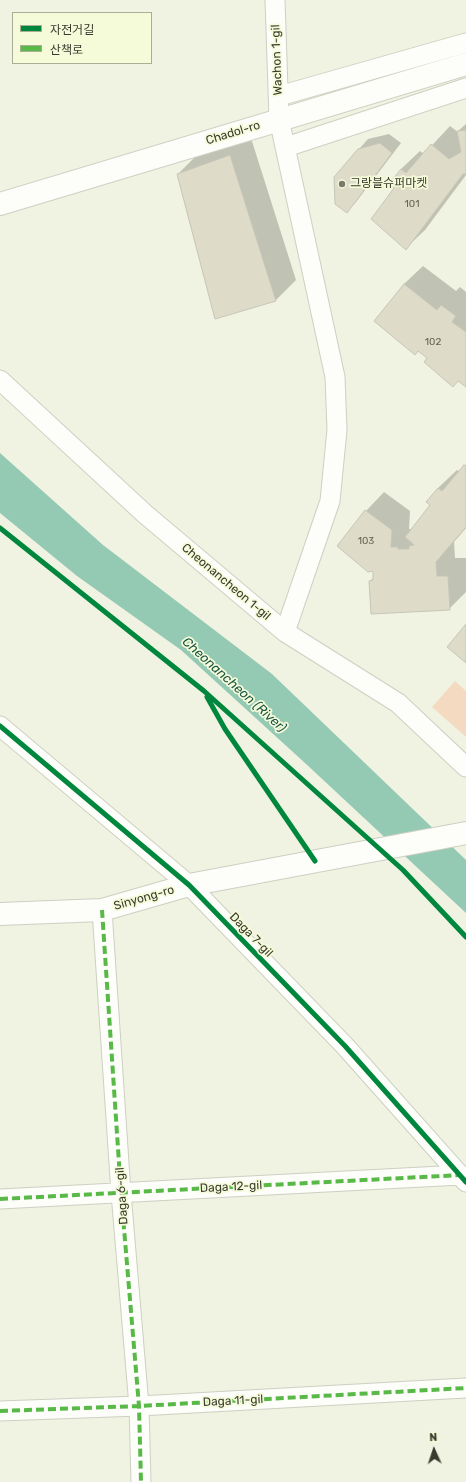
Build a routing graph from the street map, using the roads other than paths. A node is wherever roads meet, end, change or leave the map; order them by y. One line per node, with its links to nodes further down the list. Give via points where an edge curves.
1 (275, 0): 5 (street, Wachon 1-gil)
2 (466, 43): 5 (street)
3 (466, 64): 6 (street, Chadol-ro)
4 (466, 88): 7 (street)
5 (279, 96): 6 (street, Wachon 1-gil)
6 (279, 119): 7 (street, Wachon 1-gil); 8 (street, Chadol-ro)
7 (286, 147): 10 (street, Wachon 1-gil, via 335,377 337,430 330,501)
8 (0, 204)
9 (0, 380): 10 (street, Cheonancheon 1-gil, via 145,514)
10 (285, 632): 12 (street, Cheonancheon 1-gil, via 398,703)
11 (0, 726): 14 (street, Daga 7-gil)
12 (466, 767)
13 (466, 833): 14 (street, Sinyong-ro)
14 (189, 885): 15 (street, Sinyong-ro); 17 (street, Daga 7-gil, via 345,1046)
15 (102, 910): 16 (street, Sinyong-ro); 18 (street, Daga 6-gil)
16 (0, 914)
17 (464, 1178): 18 (street, Daga 12-gil)
18 (121, 1193): 19 (street, Daga 12-gil); 21 (street, Daga 6-gil)
19 (0, 1199)
20 (466, 1388): 21 (street, Daga 11-gil)
21 (139, 1406): 22 (street, Daga 11-gil); 23 (street, Daga 6-gil)
22 (0, 1411)
23 (141, 1482)

